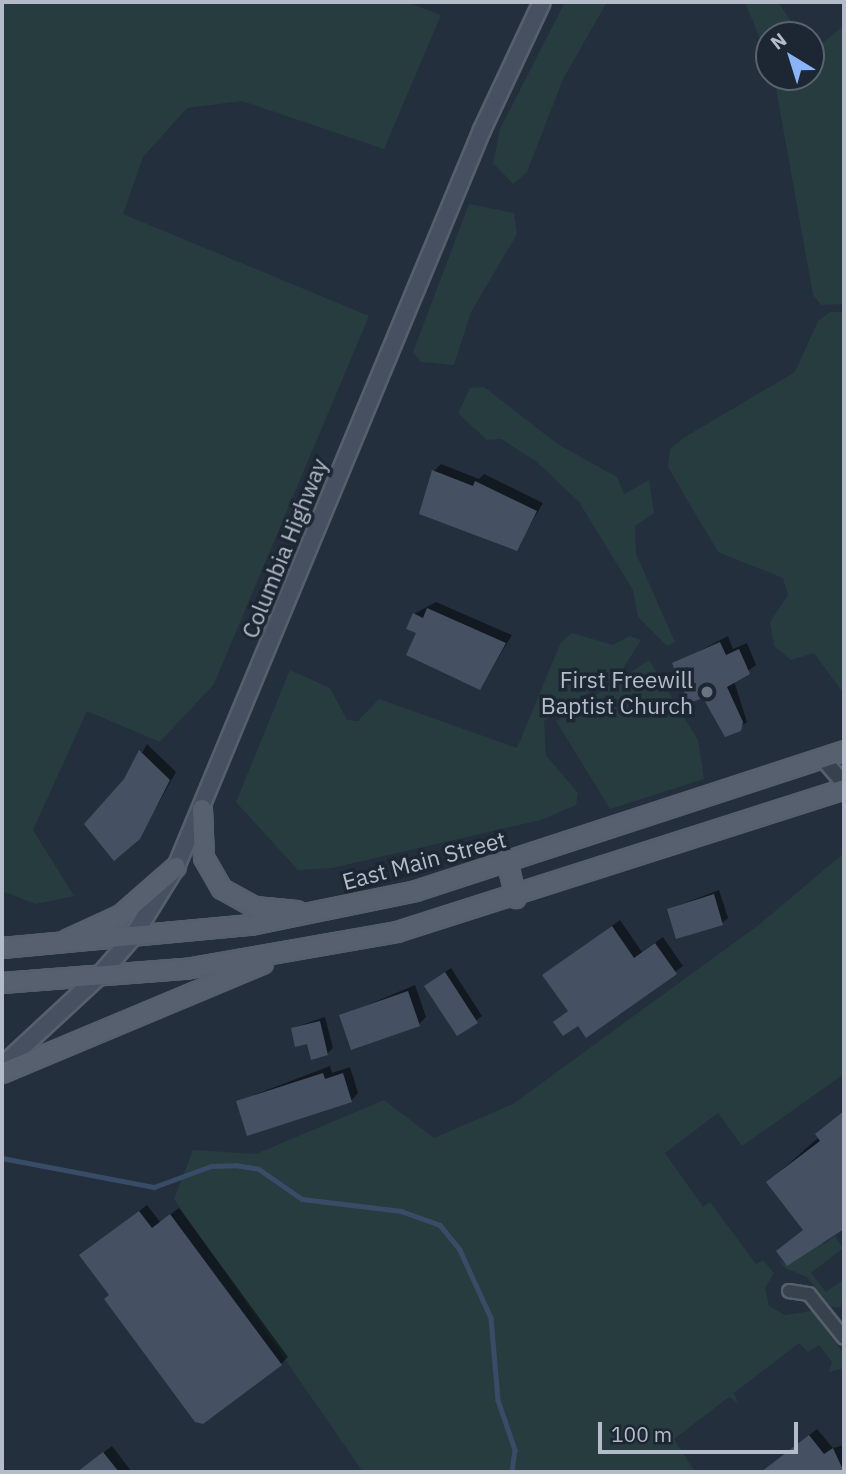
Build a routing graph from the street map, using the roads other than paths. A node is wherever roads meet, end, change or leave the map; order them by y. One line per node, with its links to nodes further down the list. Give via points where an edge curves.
1 (542, 2): 6 (main road, Columbia Highway, via 482,130)
2 (844, 751): 3 (main road, East Main Street)
3 (822, 758): 4 (street); 7 (main road, East Main Street)
4 (844, 783)
5 (844, 789): 9 (main road)
6 (202, 809): 8 (main road, Columbia Highway); 10 (main road, via 204,858 222,889 255,907)
7 (508, 864): 9 (main road); 10 (main road, East Main Street)
8 (176, 867): 11 (main road, Columbia Highway); 12 (main road, via 121,915)
9 (516, 898): 14 (main road)
10 (318, 913): 11 (main road, East Main Street)
11 (132, 938): 12 (main road, East Main Street); 15 (main road, Columbia Highway)
12 (58, 944): 13 (main road, East Main Street)
13 (2, 948)
14 (280, 956): 15 (main road); 18 (main road)
15 (99, 977): 16 (main road); 17 (main road, Columbia Highway)
16 (2, 983)
17 (2, 1066)
18 (2, 1073)
19 (789, 1291): 20 (street, via 810,1294)
20 (844, 1338)

